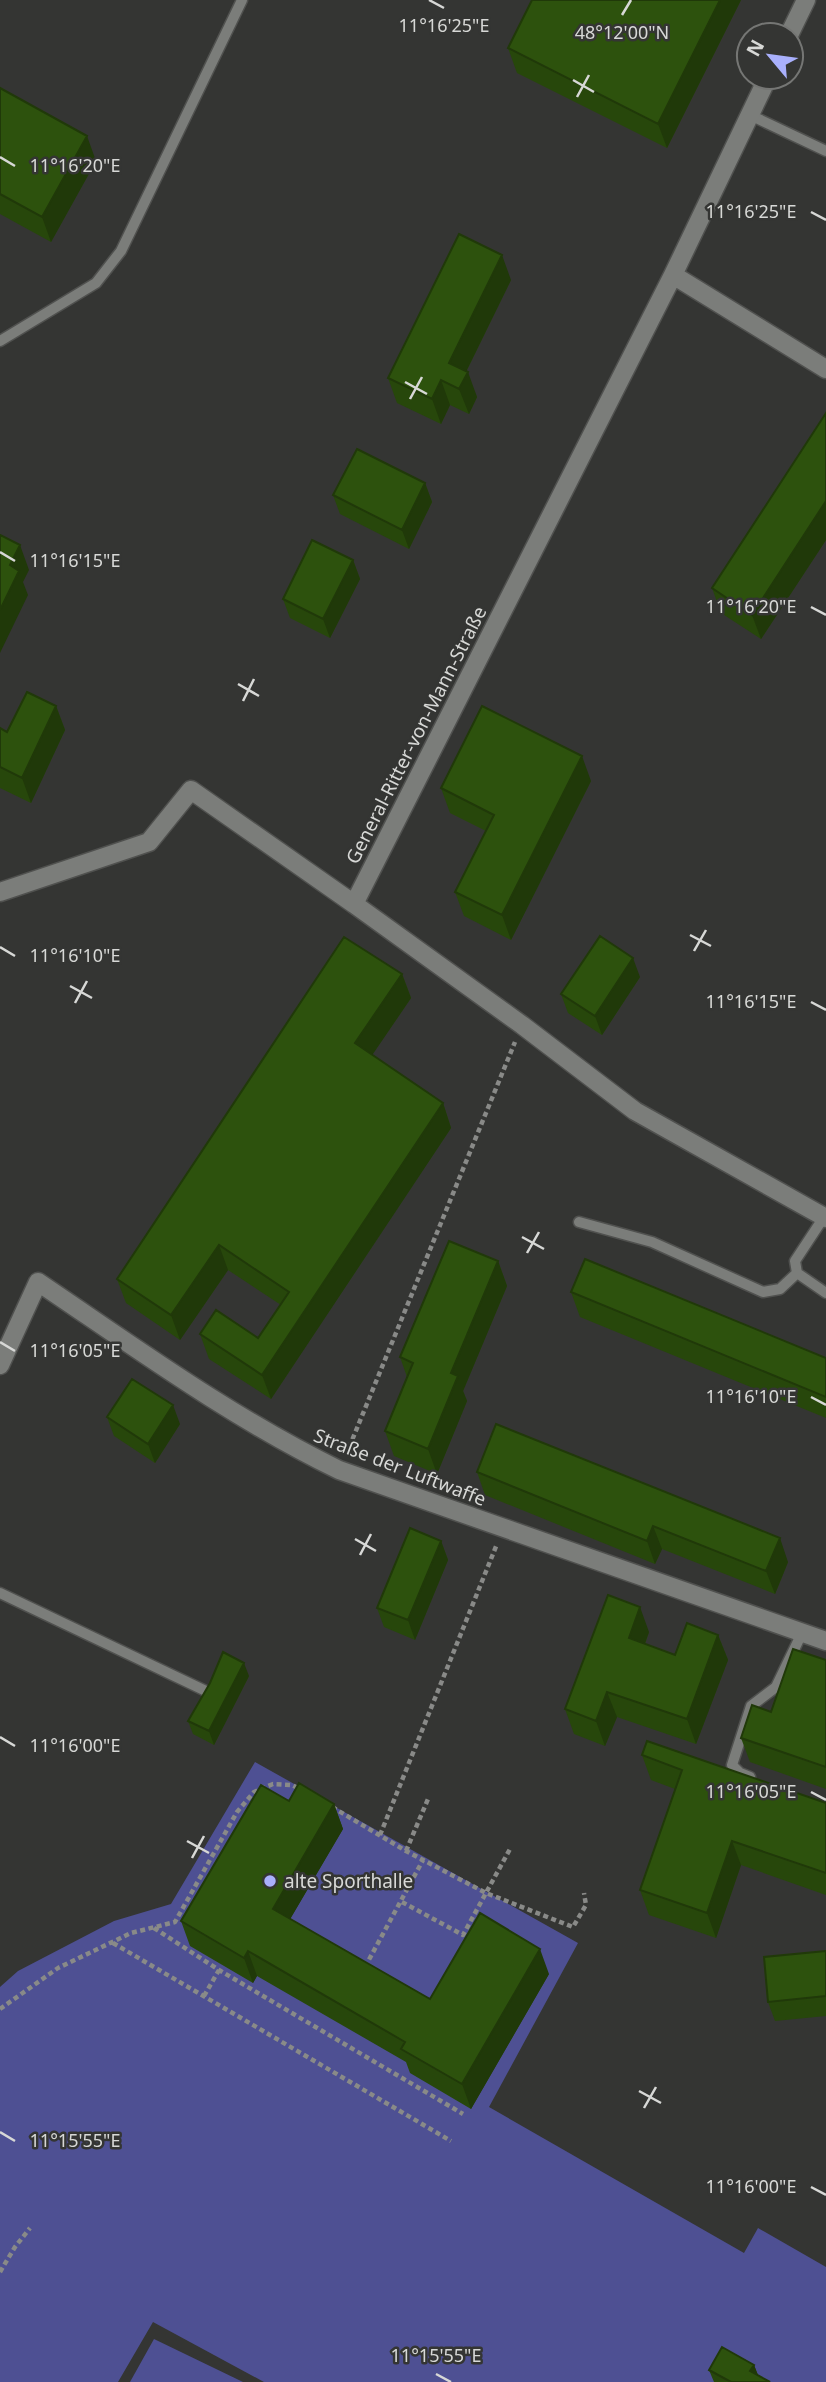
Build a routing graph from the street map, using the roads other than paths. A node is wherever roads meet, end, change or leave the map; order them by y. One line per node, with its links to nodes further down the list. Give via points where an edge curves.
1 (242, 0): 8 (lane, via 121,251 96,283)
2 (806, 0): 3 (street)
3 (796, 21)
4 (761, 91): 5 (street, General-Ritter-von-Mann-Straße)
5 (750, 115): 6 (lane); 7 (street, General-Ritter-von-Mann-Straße)
6 (826, 151)
7 (673, 275): 9 (street); 11 (street, General-Ritter-von-Mann-Straße)
8 (0, 341)
9 (826, 369)
10 (0, 892): 11 (street, via 149,842 191,790)
11 (354, 904): 12 (street, via 635,1111)
12 (825, 1217): 14 (lane, via 796,1261)
13 (579, 1222): 14 (lane, via 652,1242 763,1292 780,1289)
14 (797, 1273): 15 (lane)
15 (826, 1293)
16 (0, 1365): 18 (street, Straße der Luftwaffe, via 38,1282 232,1412 339,1470)
17 (0, 1593): 20 (lane)
18 (802, 1633): 19 (street, Straße der Luftwaffe); 21 (lane, via 776,1687 751,1706 732,1765)
19 (826, 1641)
20 (208, 1692)
21 (764, 1782)

